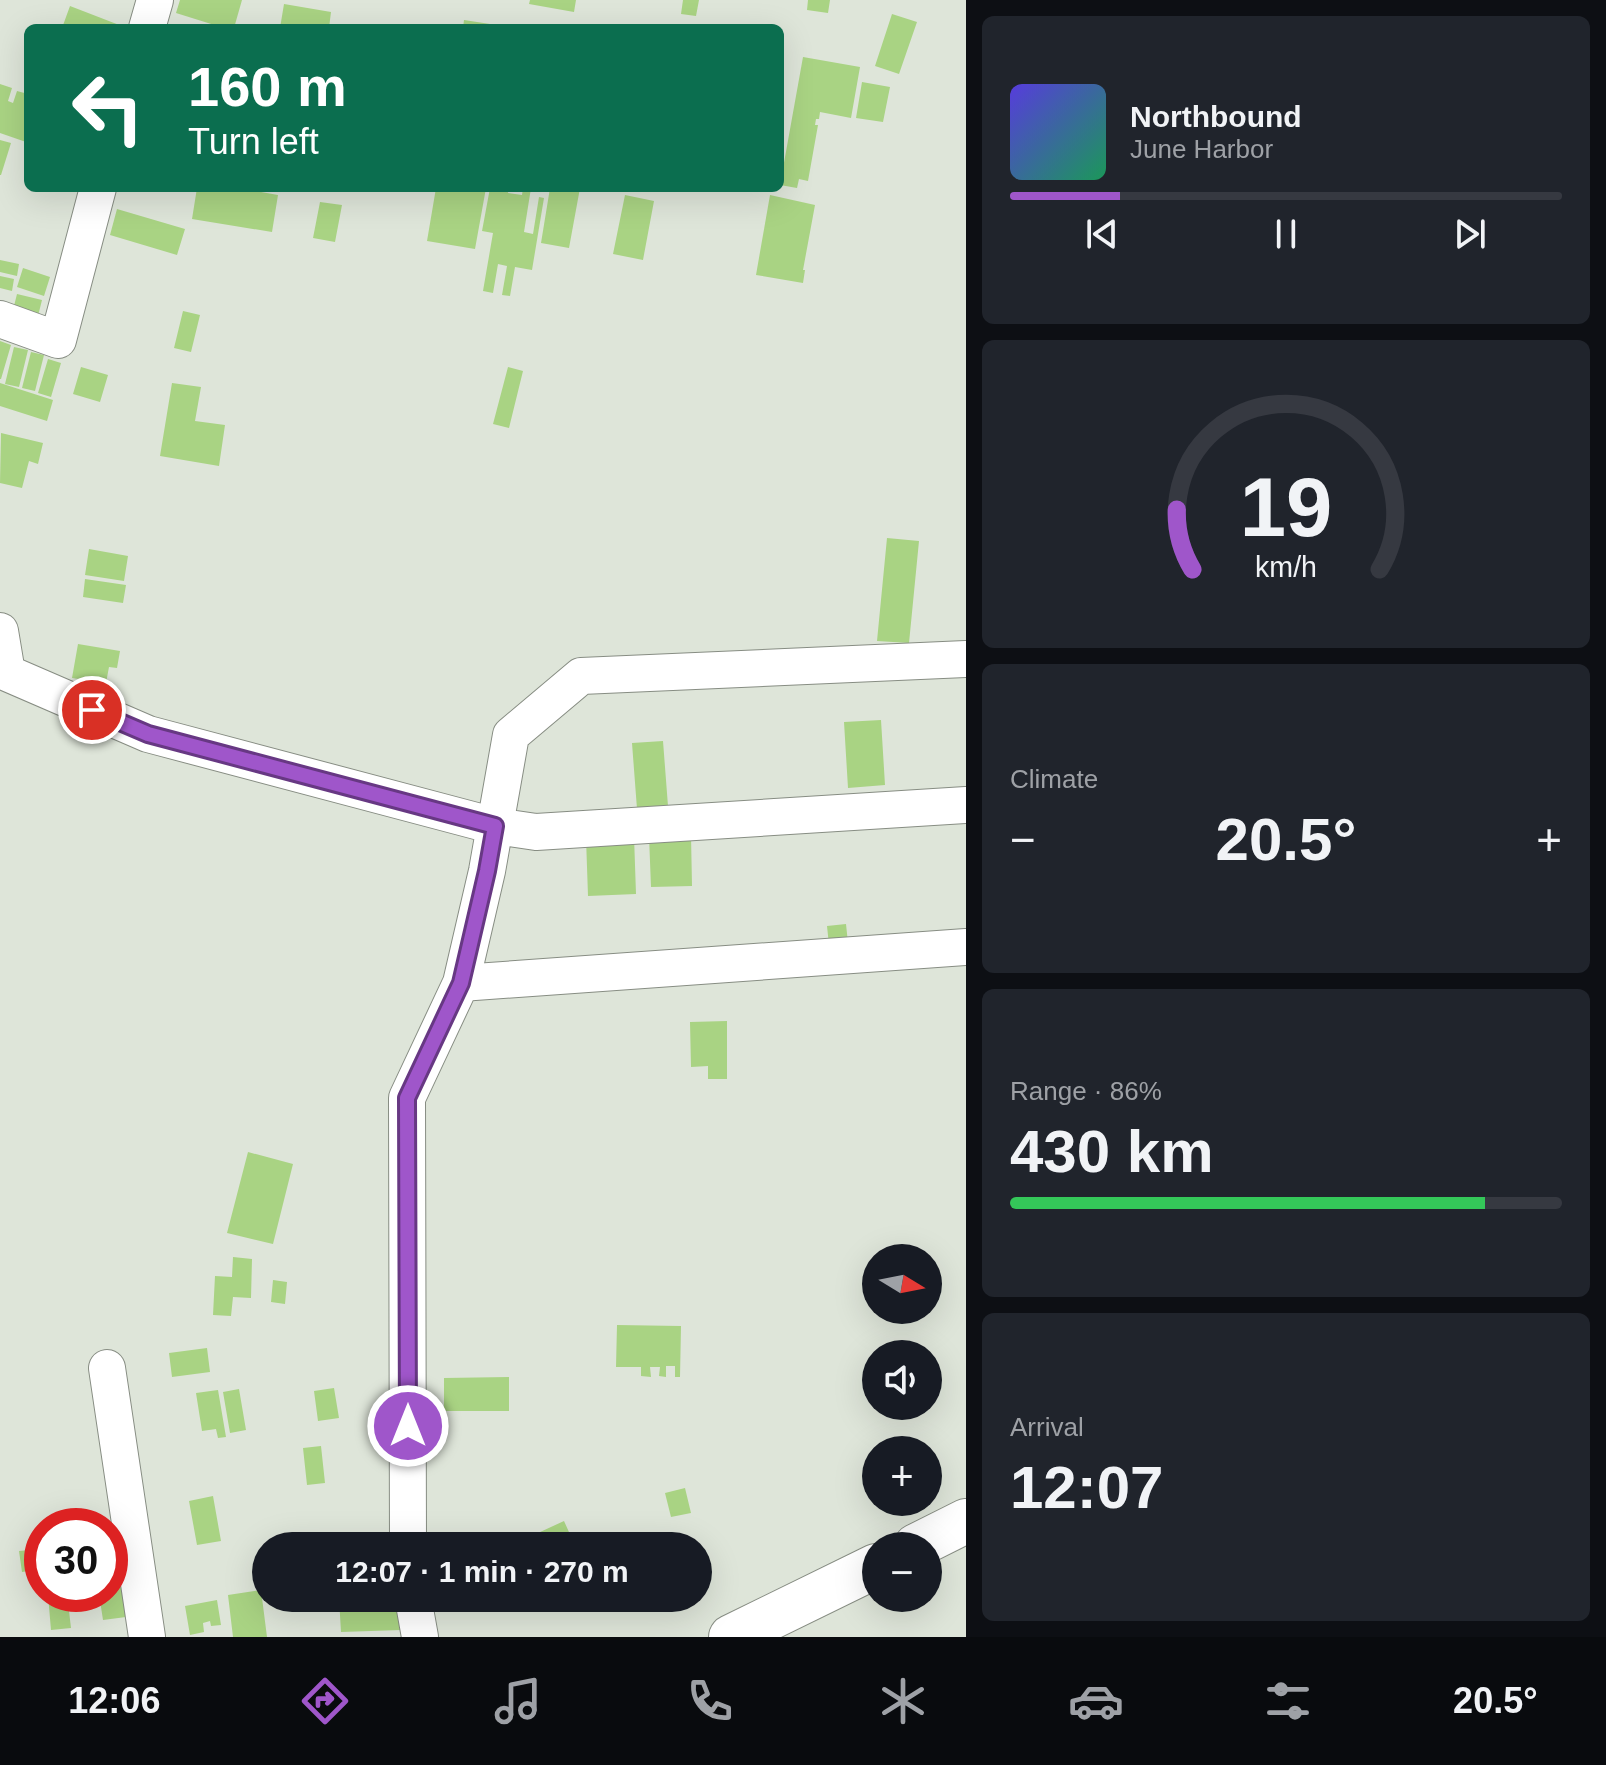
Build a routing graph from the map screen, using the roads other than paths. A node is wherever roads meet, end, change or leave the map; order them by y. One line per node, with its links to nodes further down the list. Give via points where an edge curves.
1 (155, 0): 2 (street)
2 (148, 24)
3 (97, 192): 4 (street, via 58,340)
4 (0, 319)
5 (0, 631): 7 (street)
6 (966, 659): 9 (street, via 581,676 511,735)
7 (4, 672): 9 (street, via 148,734)
8 (966, 805): 9 (street, via 536,832)
9 (495, 826): 11 (street)
10 (966, 947): 11 (street)
11 (461, 983): 14 (street, via 407,1098)
12 (107, 1368): 18 (street)
13 (966, 1521): 15 (main road)
14 (408, 1532)
15 (942, 1533)
16 (862, 1573): 20 (main road)
17 (416, 1612): 19 (street)
18 (147, 1637)
19 (420, 1637)
20 (731, 1637)

